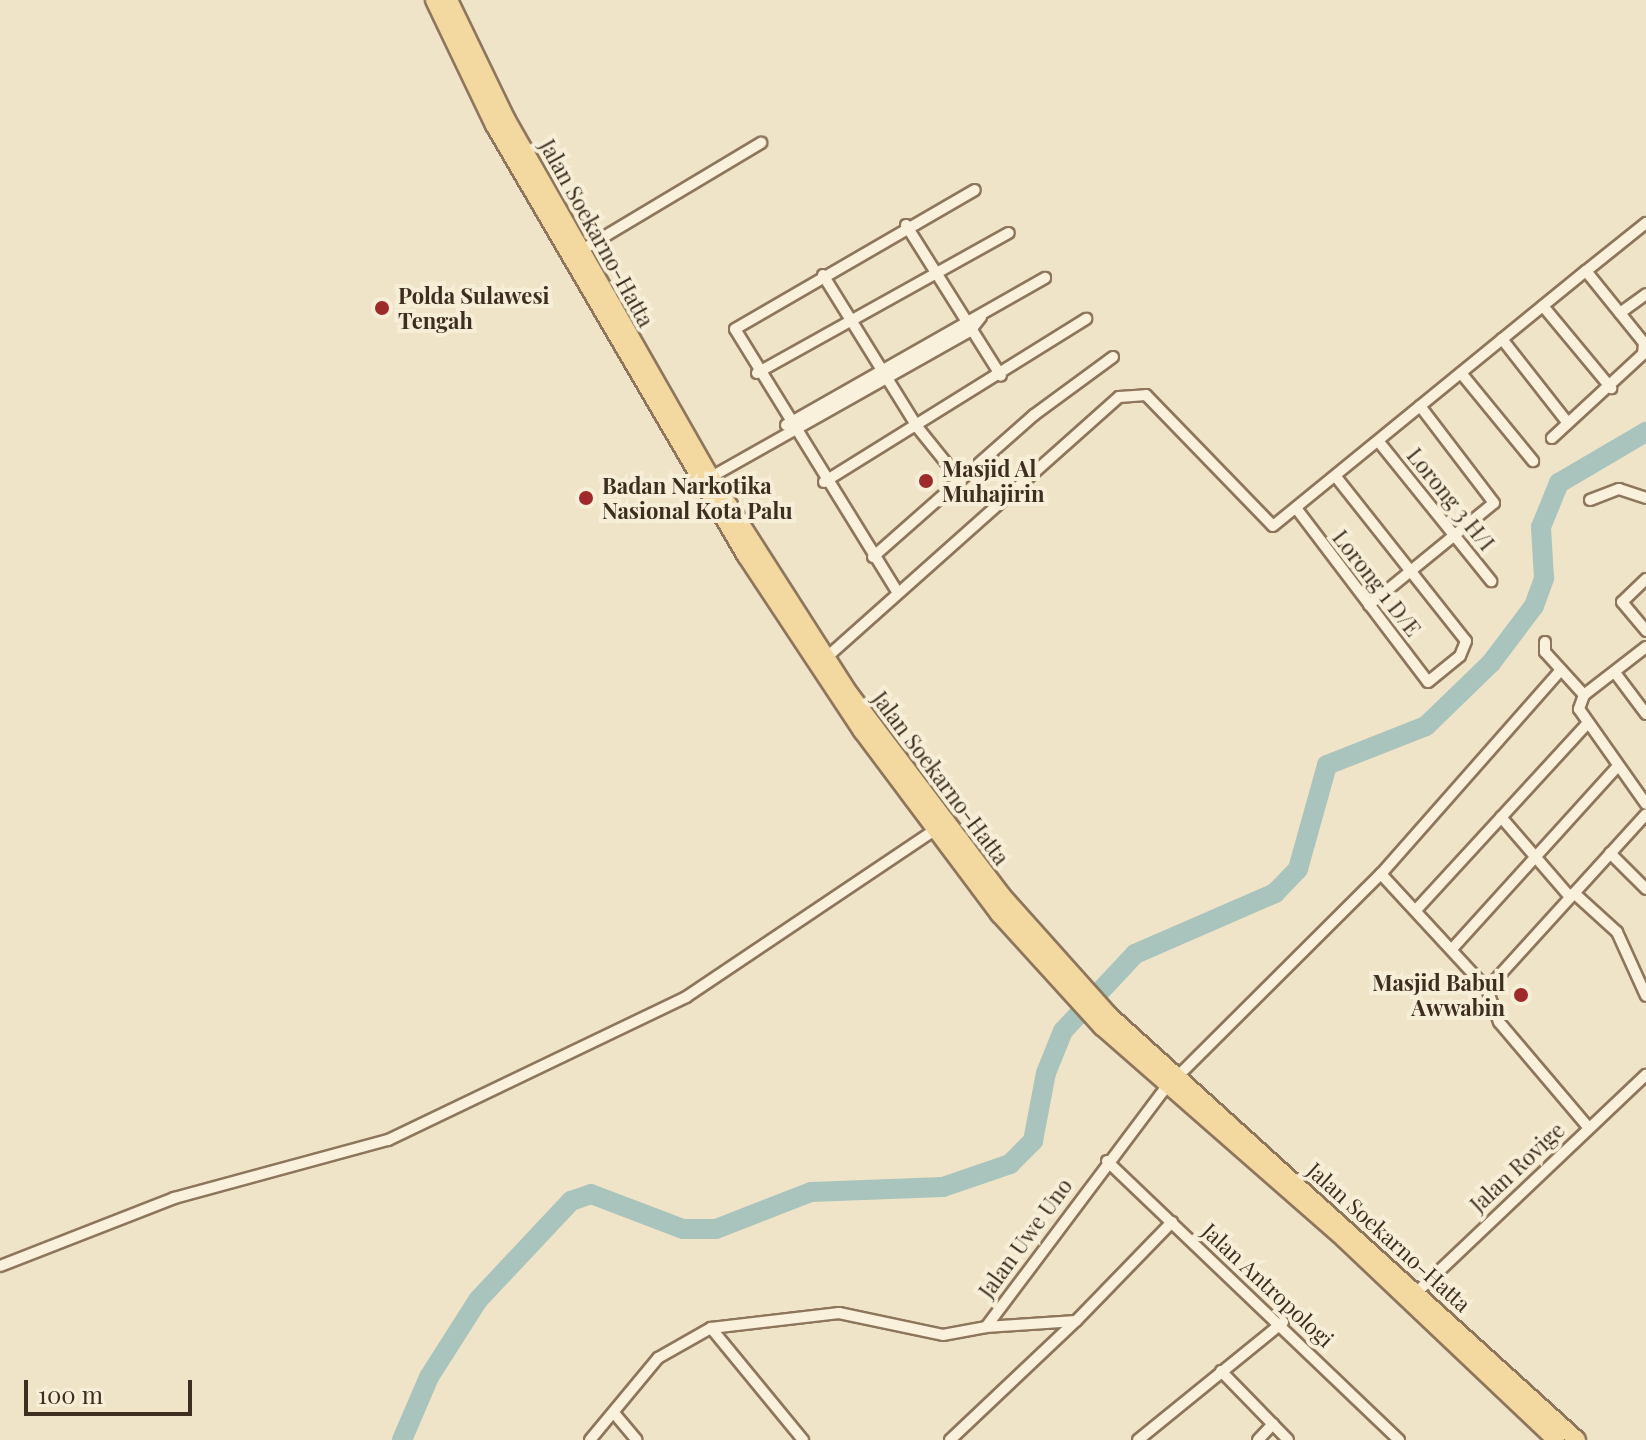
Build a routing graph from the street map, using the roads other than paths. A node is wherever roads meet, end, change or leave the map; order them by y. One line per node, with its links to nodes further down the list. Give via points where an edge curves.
1 (434, 0): 13 (main road, Jalan Soekarno-Hatta)
2 (449, 0): 8 (main road, Jalan Soekarno-Hatta)
3 (761, 143): 8 (street)
4 (975, 190): 6 (street)
5 (1646, 223): 9 (street)
6 (906, 225): 10 (street); 11 (street)
7 (1009, 233): 10 (street)
8 (582, 250): 13 (main road, Jalan Soekarno-Hatta)
9 (1586, 271): 15 (street); 16 (street)
10 (938, 274): 18 (street); 19 (street)
11 (823, 275): 18 (street); 22 (street, via 736,325)
12 (1045, 278): 19 (street)
13 (596, 291): 34 (main road, Jalan Soekarno-Hatta); 42 (main road, Jalan Soekarno-Hatta)
14 (1646, 294): 16 (street)
15 (1543, 306): 20 (street); 26 (street)
16 (1620, 313): 26 (street, via 1644,348)
17 (1086, 319): 25 (street)
18 (851, 323): 22 (street); 24 (street)
19 (969, 326): 24 (street); 25 (street)
20 (1502, 339): 23 (street); 28 (street)
21 (1113, 357): 36 (street)
22 (757, 373): 29 (street)
23 (1461, 373): 27 (street); 33 (street)
24 (883, 374): 29 (street); 30 (street)
25 (1001, 376): 30 (street)
26 (1611, 388): 28 (street)
27 (1420, 406): 32 (street); 41 (street, via 1494,503)
28 (1567, 422): 31 (street)
29 (791, 426): 34 (street); 37 (street)
30 (918, 428): 36 (street); 37 (street)
31 (1552, 438)
32 (1379, 442): 35 (street); 41 (street, Lorong 3 H/I)
33 (1533, 461)
34 (711, 477): 42 (main road, Jalan Soekarno-Hatta)
35 (1336, 477): 40 (street); 44 (street)
36 (960, 480): 43 (street)
37 (824, 482): 43 (street)
38 (1646, 498): 39 (street, via 1619,489)
39 (1590, 500)
40 (1296, 508): 47 (street, via 1267,525 1146,395 1133,391 1077,428); 48 (street, Lorong 1 D/E)
41 (1452, 533): 44 (street); 46 (street, Lorong 3 H/I)
42 (742, 538): 52 (main road, Jalan Soekarno-Hatta); 62 (main road, Jalan Soekarno-Hatta, via 835,694)
43 (873, 557): 47 (street)
44 (1409, 569): 48 (street); 48 (street, Lorong 1 D/E, via 1466,641 1460,656 1428,682)
45 (1646, 579): 49 (street, via 1622,602)
46 (1491, 581)
47 (898, 593): 52 (street)
48 (1369, 605)
49 (1646, 631)
50 (1545, 642): 53 (street)
51 (1646, 647): 54 (street)
52 (827, 657): 62 (main road, Jalan Soekarno-Hatta)
53 (1561, 670): 55 (street); 65 (street, Jalan Uwe Uno)
54 (1616, 674): 55 (street); 56 (street)
55 (1584, 695): 57 (street)
56 (1646, 714)
57 (1586, 725): 58 (street); 61 (street)
58 (1617, 767): 59 (street); 64 (street)
59 (1646, 804)
60 (1646, 814): 63 (street)
61 (1501, 817): 64 (street); 68 (street)
62 (941, 825): 73 (main road, Jalan Soekarno-Hatta, via 1072,988); 77 (street, via 686,997 388,1140 188,1193 71,1232)
63 (1610, 853): 66 (street); 67 (street)
64 (1536, 856): 67 (street); 69 (street)
65 (1381, 874): 68 (street); 73 (street, Jalan Uwe Uno)
66 (1646, 889)
67 (1572, 895): 70 (street); 71 (street, via 1617,932)
68 (1416, 910): 69 (street)
69 (1452, 949): 70 (street)
70 (1487, 989): 74 (street, via 1499,1022)
71 (1646, 996)
72 (1646, 1075): 74 (street, Jalan Rovige)
73 (1171, 1082): 75 (street, Jalan Uwe Uno); 78 (main road, Jalan Soekarno-Hatta); 83 (main road, Jalan Soekarno-Hatta)
74 (1588, 1127): 78 (street, Jalan Rovige)
75 (1107, 1161): 76 (street, Jalan Antropologi); 81 (street, Jalan Uwe Uno)
76 (1172, 1222): 79 (street); 80 (street, Jalan Antropologi)
77 (0, 1266)
78 (1418, 1291): 83 (main road, Jalan Soekarno-Hatta)
79 (1076, 1321): 81 (street); 91 (street)
80 (1283, 1322): 84 (street); 95 (street, Jalan Antropologi)
81 (986, 1327): 82 (street, Jalan Uwe Uno, via 943,1335 839,1313)
82 (711, 1328): 85 (street, Jalan Uwe Uno, via 658,1358); 90 (street)
83 (1463, 1342): 87 (main road, Jalan Soekarno-Hatta); 96 (main road, Jalan Soekarno-Hatta)
84 (1221, 1371): 86 (street); 92 (street)
85 (614, 1413): 88 (street, Jalan Uwe Uno); 89 (street)
86 (1273, 1424): 93 (street); 94 (street)
87 (1553, 1439)
88 (590, 1440)
89 (637, 1440)
90 (803, 1440)
91 (950, 1440)
92 (1138, 1440)
93 (1258, 1440)
94 (1288, 1440)
95 (1399, 1440)
96 (1577, 1440)

